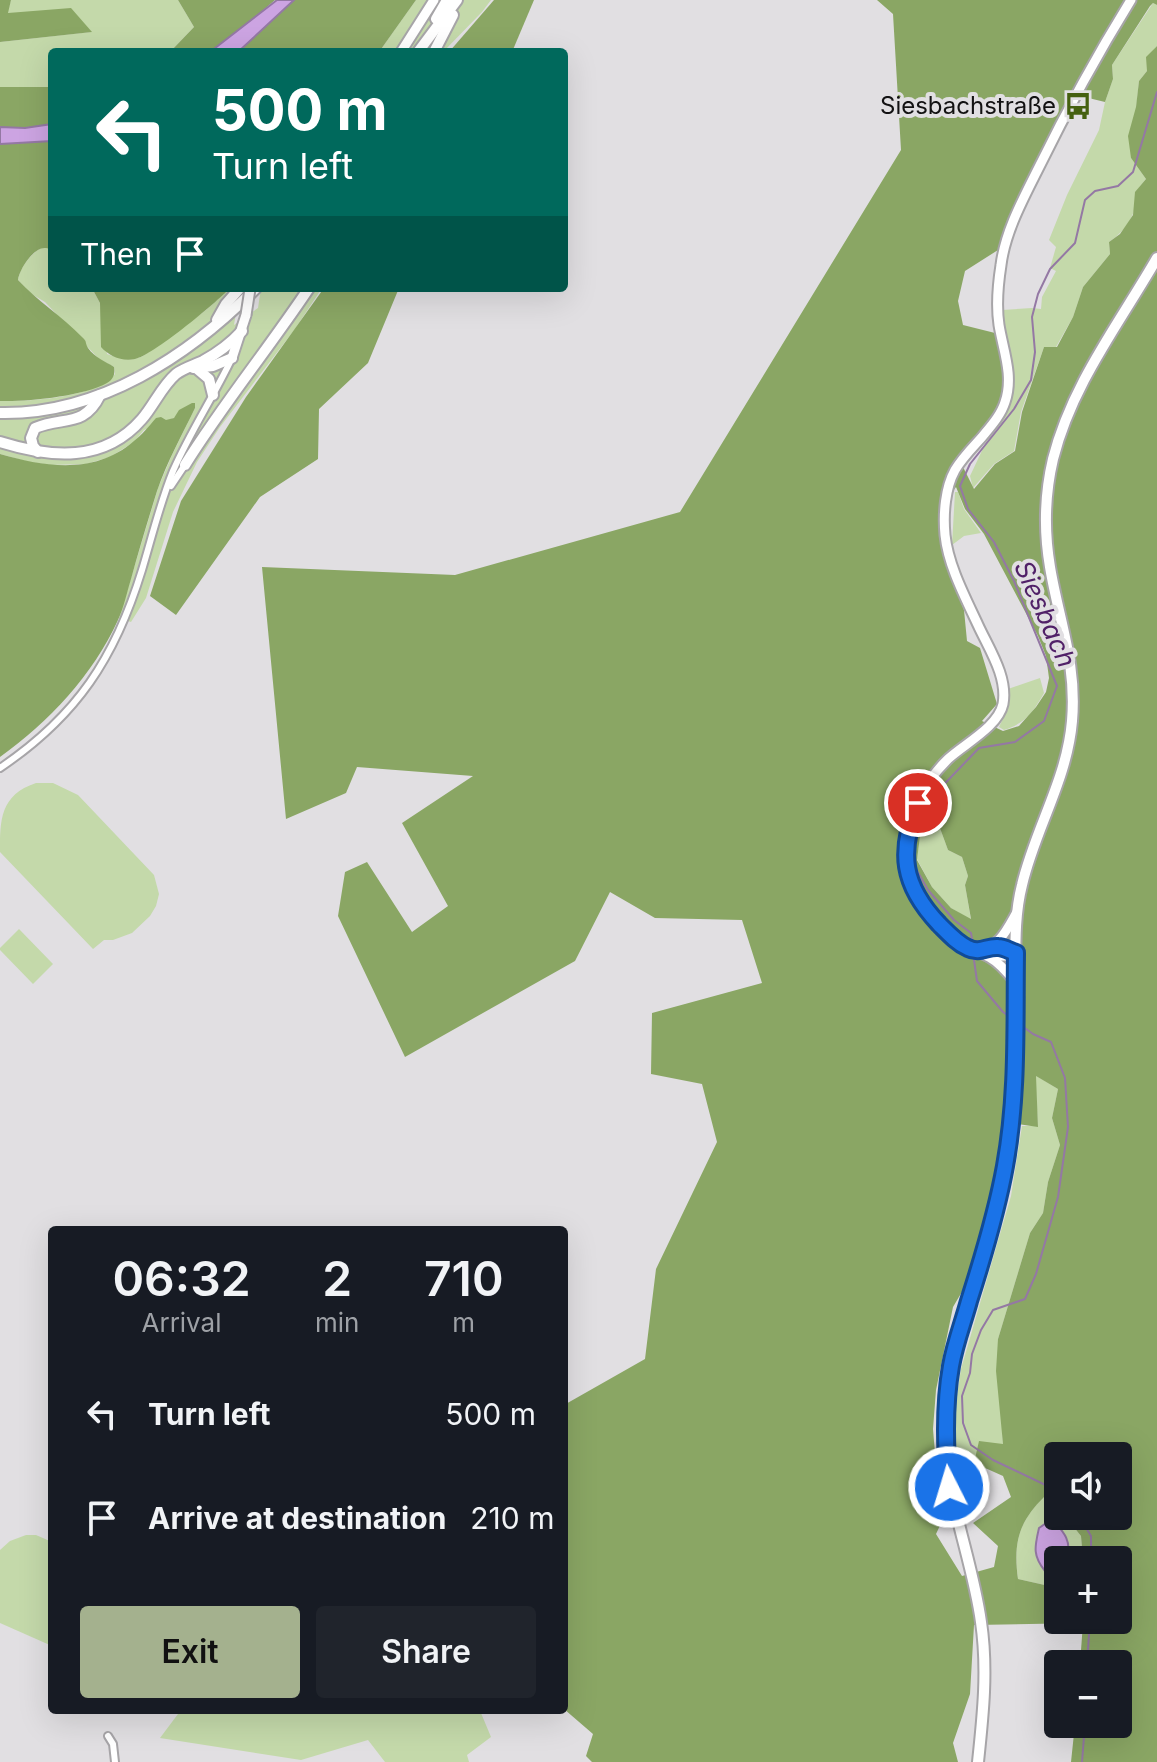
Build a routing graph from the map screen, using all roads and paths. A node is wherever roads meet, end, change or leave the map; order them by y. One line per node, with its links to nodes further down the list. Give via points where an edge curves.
1 (434, 0): 5 (street)
2 (447, 0): 6 (main road)
3 (459, 0): 7 (main road); 8 (main road)
4 (1131, 0): 28 (street, via 1077,93 1007,239 998,306 1008,375 1006,401 956,469 947,496 947,546 997,667 1003,704 995,720 947,759 931,780 912,817 905,854 910,882 923,904 954,938)
5 (404, 48)
6 (419, 48)
7 (420, 48)
8 (436, 48)
9 (1157, 258): 26 (main road, via 1080,387 1052,463 1047,540 1068,644 1072,721 1063,771 1022,881)
10 (236, 292): 14 (main road)
11 (249, 292): 15 (street, bridge)
12 (252, 292): 14 (main road)
13 (306, 292): 23 (main road)
14 (214, 326): 18 (main road, via 170,359)
15 (242, 331): 16 (street); 17 (main road)
16 (232, 358): 17 (main road); 19 (street)
17 (191, 368): 19 (main road, via 209,379); 22 (main road, via 173,377 137,425 112,442 64,455)
18 (100, 395): 20 (main road, via 47,409); 22 (main road, via 84,415 35,428 31,438)
19 (213, 395): 24 (street)
20 (0, 413)
21 (0, 442): 22 (main road)
22 (38, 452)
23 (185, 465): 24 (street)
24 (164, 496): 25 (street, via 141,574 100,669 41,738)
25 (0, 768)
26 (1017, 912): 27 (street); 29 (main road)
27 (993, 946): 28 (street); 29 (street)
28 (977, 951): 30 (street)
29 (1016, 953): 30 (street); 31 (main road)
30 (987, 956): 31 (street)
31 (1015, 982): 34 (main road, via 1015,1073 1005,1165 957,1339 946,1409 949,1487 984,1647)
32 (108, 1736): 33 (street)
33 (115, 1762)
34 (978, 1762)

